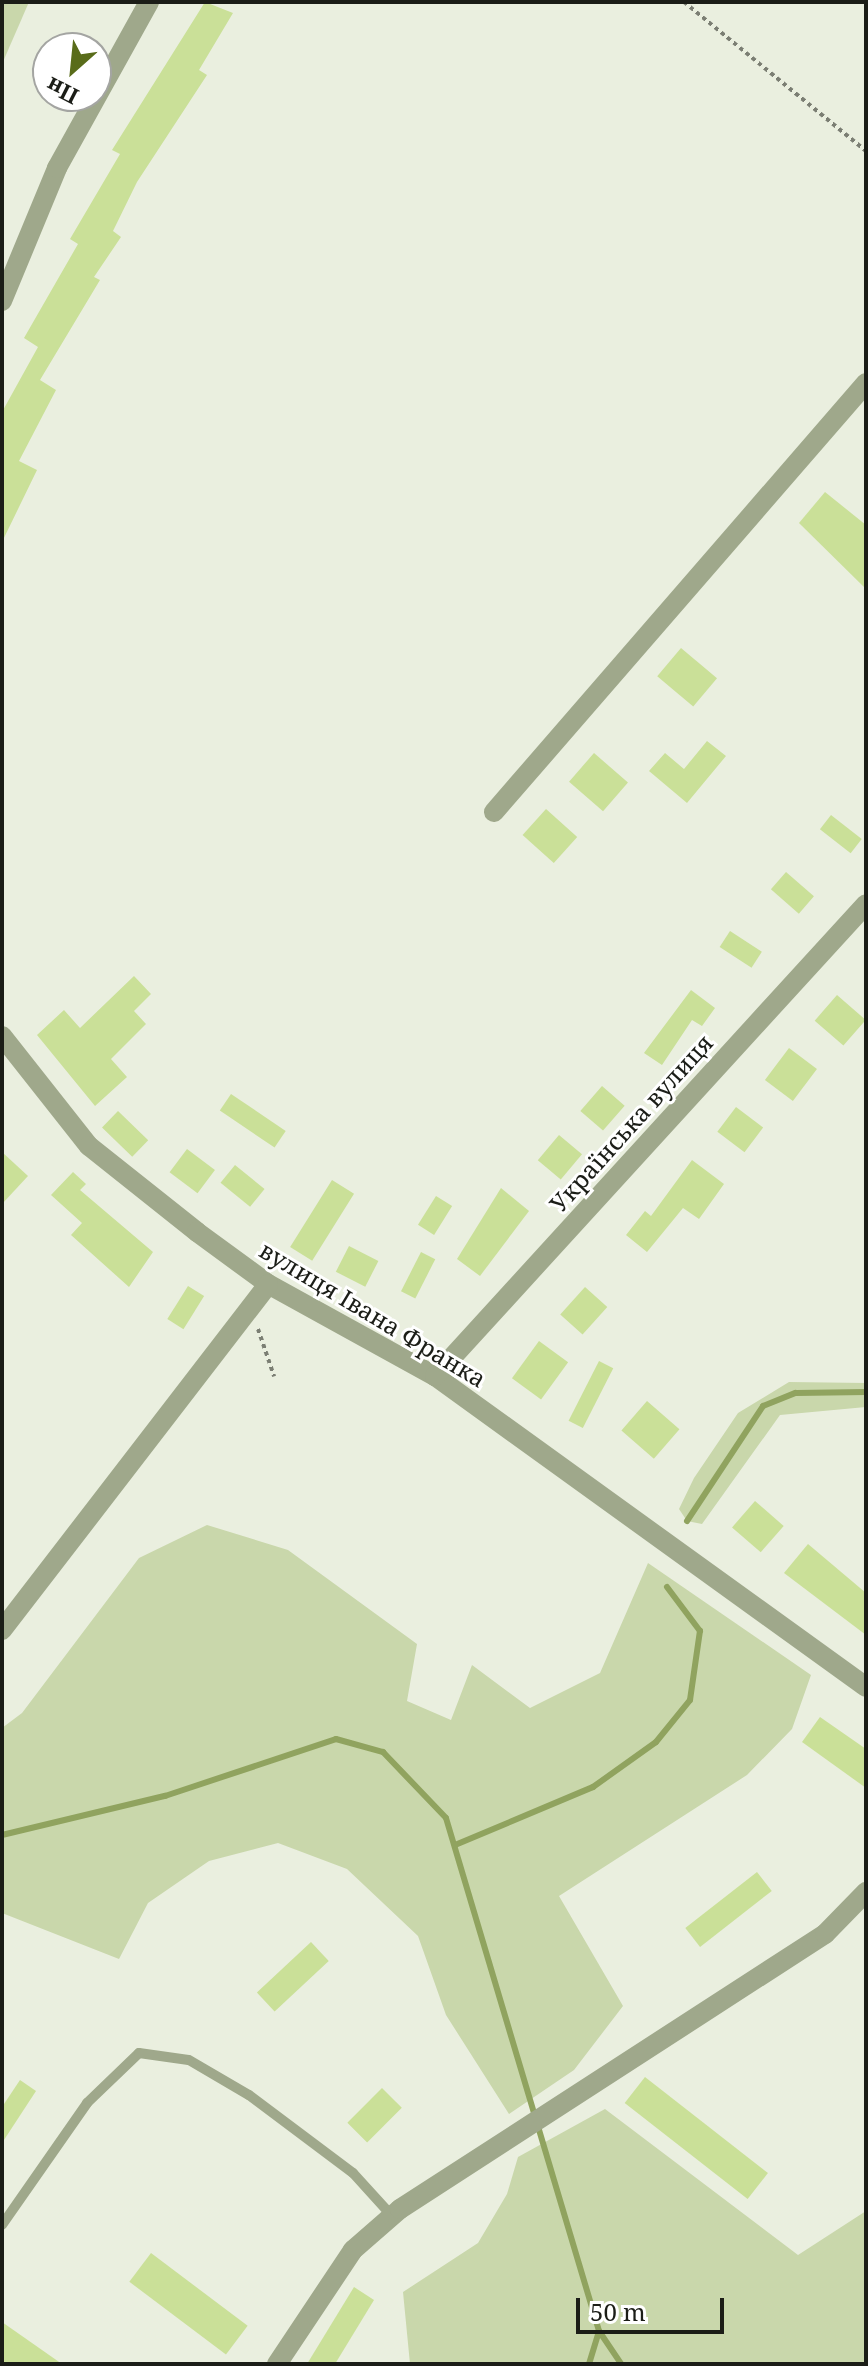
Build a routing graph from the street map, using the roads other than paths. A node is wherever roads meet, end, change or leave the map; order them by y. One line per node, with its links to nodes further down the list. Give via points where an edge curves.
1 (149, 2): 2 (street, via 57,168)
2 (2, 301)
3 (866, 383): 4 (street)
4 (494, 812)
5 (866, 904): 8 (street, Українська вулиця)
6 (2, 1036): 7 (street, вулиця Івана Франка, via 89,1146)
7 (268, 1284): 8 (street, вулиця Івана Франка); 9 (street)
8 (435, 1376): 10 (street, вулиця Івана Франка)
9 (2, 1630)
10 (866, 1687)
11 (866, 1892): 12 (street, via 825,1934)
12 (392, 2216): 13 (lane, via 353,2173 249,2095 189,2060 139,2053 87,2103); 14 (street, via 353,2250)
13 (2, 2225)
14 (277, 2364)

